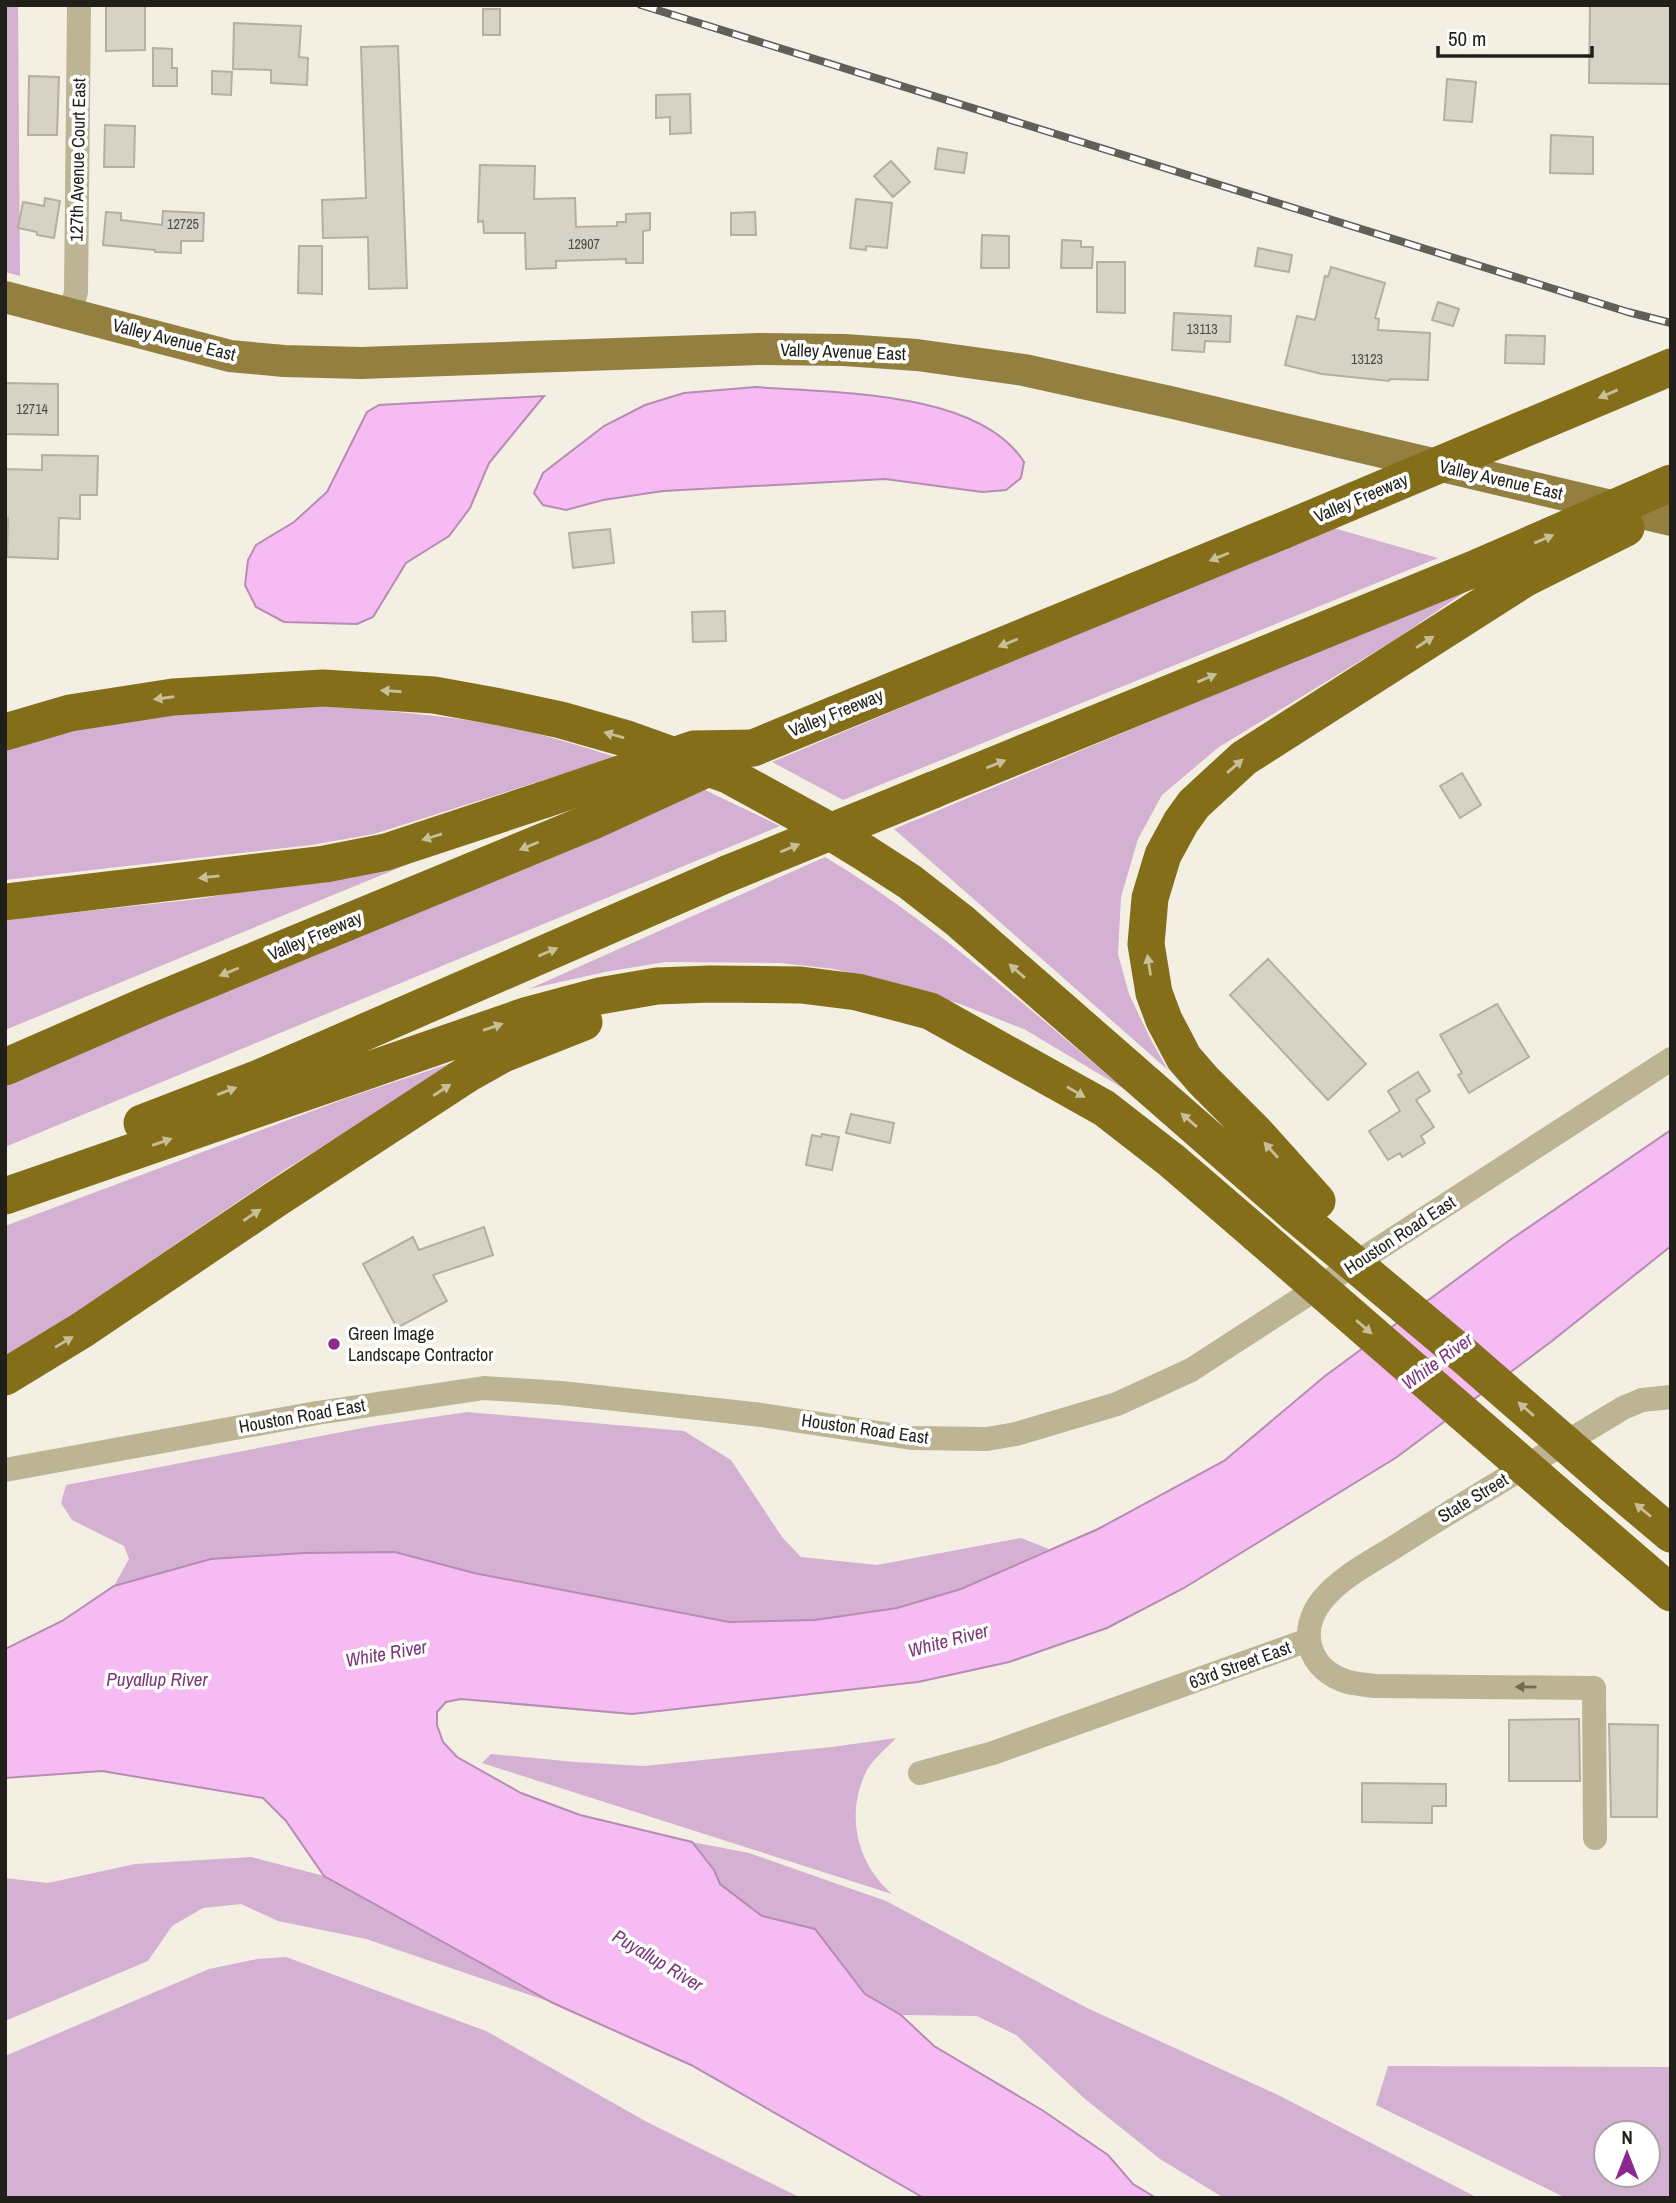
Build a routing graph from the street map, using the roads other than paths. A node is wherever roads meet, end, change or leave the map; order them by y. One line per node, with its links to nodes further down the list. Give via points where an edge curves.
1 (79, 5): 3 (street, 127th Avenue Court East, via 76,292)
2 (5, 297): 3 (main road, Valley Avenue East)
3 (70, 315): 7 (main road, Valley Avenue East, via 230,356 284,361 360,363 759,349 917,355 1024,370)
4 (1671, 367): 9 (highway, Valley Freeway, one-way to 9, bridge)
5 (1671, 483): 14 (highway, one-way to 5, bridge, via 69,1151 259,1078 727,874 1481,566)
6 (1671, 508): 16 (highway, one-way to 6, bridge, via 1255,1132 1184,1058 1164,1020 1154,993 1146,944 1150,898 1163,855 1194,804 1244,758 1524,579)
7 (1671, 520)
8 (5, 732): 16 (highway, one-way to 8, via 910,882 728,775 666,752 500,707 434,695 323,688 173,697 70,713)
9 (753, 748): 10 (highway, one-way to 10, bridge, via 694,749 386,852 325,864); 13 (highway, Valley Freeway, one-way to 13, bridge, via 593,821)
10 (5, 902)
11 (1017, 1058): 15 (highway, one-way to 11, via 528,1015 657,986 801,985 857,992 930,1011); 17 (highway, one-way to 11, via 469,1073 546,1035 590,1020 711,1004 798,1005 926,1027 968,1046); 21 (highway, one-way to 21, bridge, via 1104,1108 1171,1160)
12 (1671, 1059): 19 (street, Houston Road East, via 1191,1370 1117,1404 1016,1434 987,1439 911,1438 762,1415 484,1388)
13 (5, 1067)
14 (5, 1181)
15 (5, 1196)
16 (1306, 1208): 20 (highway, one-way to 16, bridge, via 1468,1359 1393,1275)
17 (5, 1377)
18 (1671, 1396): 24 (street, State Street, via 1623,1408 1340,1583 1316,1610)
19 (5, 1470)
20 (1671, 1534)
21 (1617, 1547): 22 (highway); 23 (highway)
22 (1671, 1593)
23 (1671, 1602)
24 (1308, 1640): 25 (street, 63rd Street East, via 993,1752); 26 (street, 63rd Street East, one-way to 24, via 1594,1688 1349,1682 1328,1672)
25 (920, 1773)
26 (1595, 1838)

